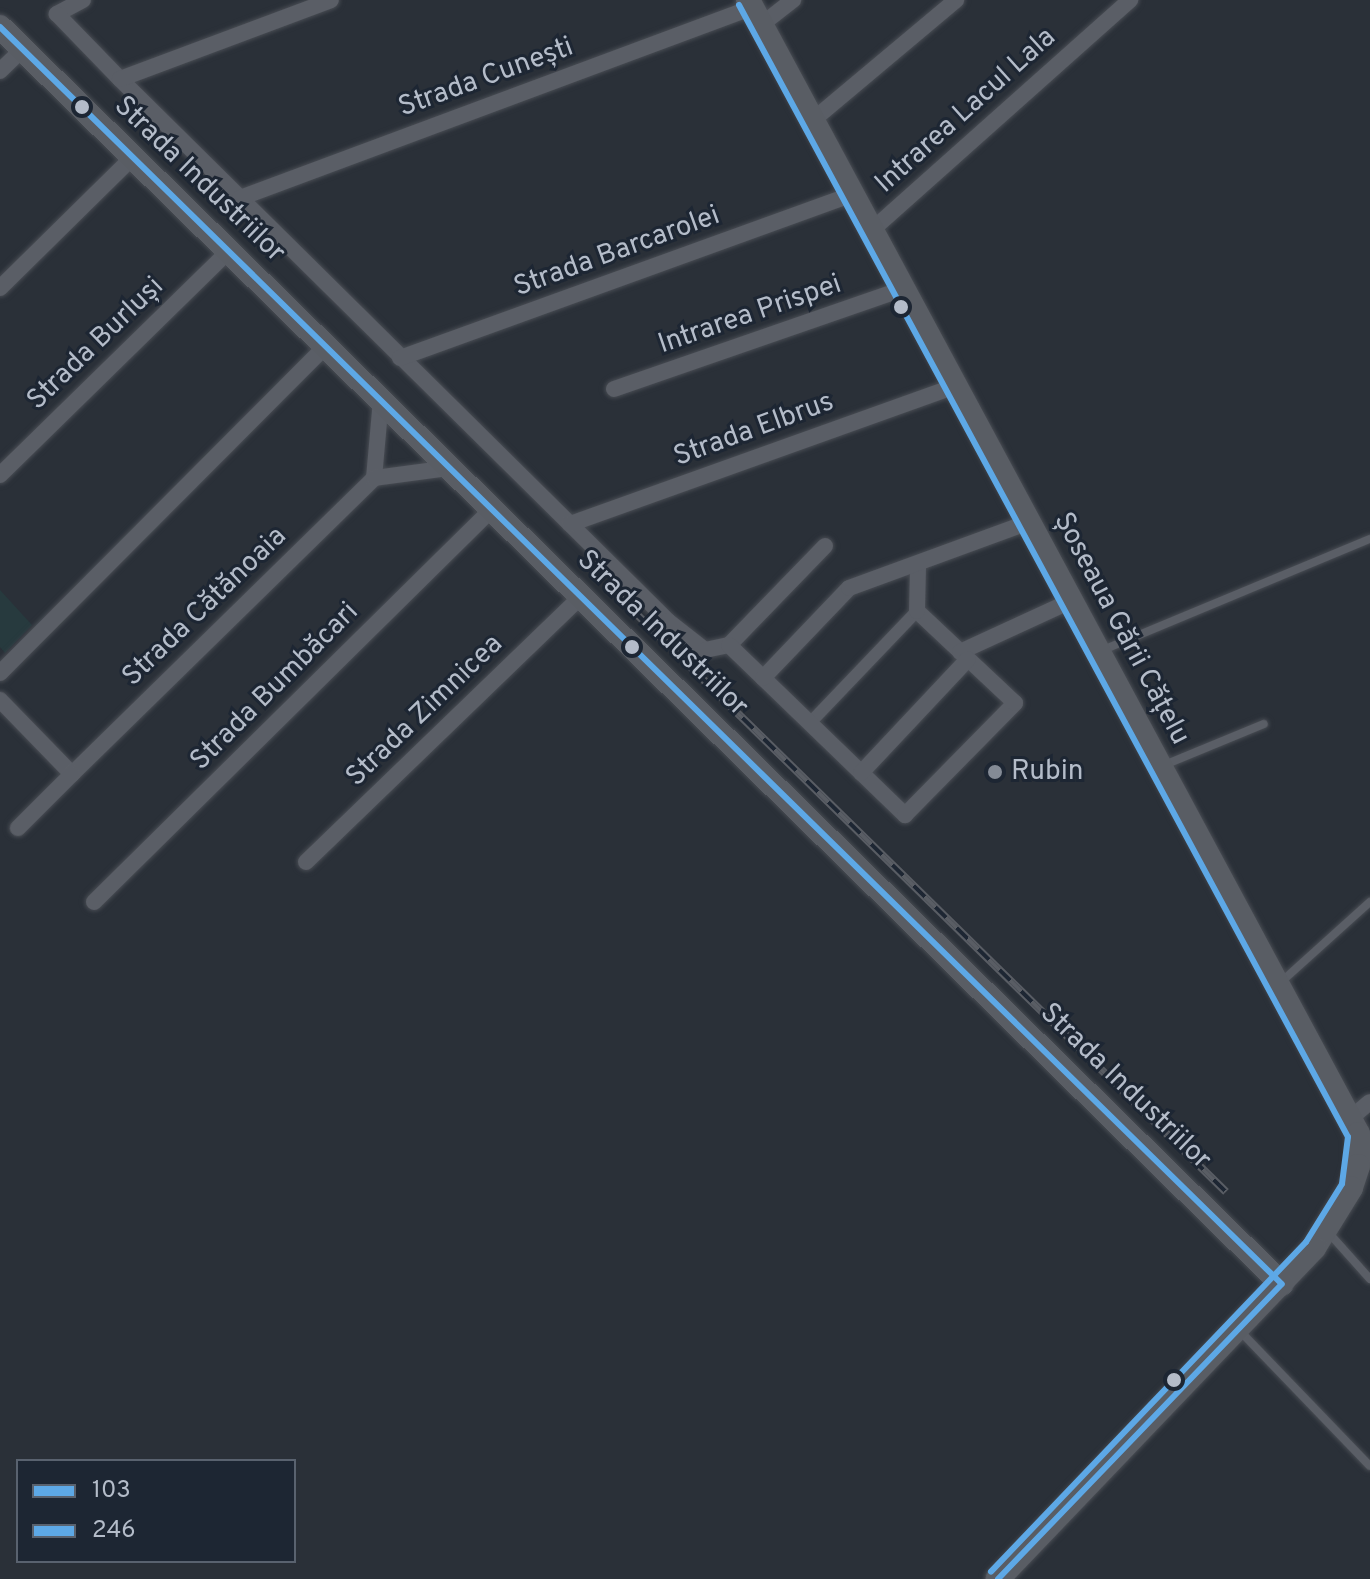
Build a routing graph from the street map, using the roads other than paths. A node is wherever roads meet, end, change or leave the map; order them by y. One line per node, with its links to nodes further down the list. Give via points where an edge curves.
1 (83, 0): 10 (street, via 57,14)
2 (331, 0): 10 (street)
3 (793, 0): 6 (street, Strada Cunești)
4 (956, 0): 11 (street)
5 (1130, 0): 15 (street, Intrarea Lacul Lala)
6 (753, 11): 11 (main road, Șoseaua Gării Cățelu); 14 (street, Strada Cunești)
7 (0, 27): 8 (main road, Strada Industriilor)
8 (23, 49): 9 (street); 12 (main road, Strada Industriilor)
9 (0, 71)
10 (120, 79): 14 (street)
11 (813, 120): 13 (main road, Șoseaua Gării Cățelu)
12 (133, 157): 16 (main road, Strada Industriilor); 17 (street)
13 (853, 194): 15 (main road, Șoseaua Gării Cățelu); 20 (street, Strada Barcarolei)
14 (240, 198): 20 (street)
15 (872, 230): 18 (main road, Șoseaua Gării Cățelu)
16 (229, 251): 19 (main road, Strada Industriilor); 25 (street, Strada Burluși)
17 (0, 288)
18 (903, 289): 21 (main road, Șoseaua Gării Cățelu); 22 (street, Intrarea Prispei)
19 (326, 346): 23 (main road, Strada Industriilor); 39 (street)
20 (400, 358): 29 (street)
21 (955, 386): 28 (main road, Șoseaua Gării Cățelu); 29 (street, Strada Elbrus)
22 (614, 389)
23 (381, 400): 24 (main road, Strada Industriilor); 26 (street)
24 (449, 468): 26 (street); 27 (main road, Strada Industriilor)
25 (0, 475)
26 (374, 478): 46 (street, Strada Cătănoaia)
27 (492, 509): 33 (main road, Strada Industriilor); 49 (street, Strada Bumbăcari)
28 (1029, 522): 32 (street); 34 (main road, Șoseaua Gării Cățelu)
29 (570, 524): 36 (street, via 699,647 715,650)
30 (1370, 539): 37 (lane)
31 (825, 546): 36 (street)
32 (918, 566): 35 (street); 40 (street, via 849,588)
33 (581, 596): 48 (street, Strada Zimnicea); 55 (main road, Strada Industriilor)
34 (1071, 601): 37 (main road, Șoseaua Gării Cățelu); 38 (street)
35 (917, 611): 38 (street); 42 (street)
36 (729, 645): 40 (street)
37 (1099, 652): 44 (main road, Șoseaua Gării Cățelu)
38 (964, 655): 45 (street); 45 (street, via 1015,703 905,815)
39 (0, 673)
40 (763, 678): 42 (street)
41 (0, 700): 46 (street)
42 (809, 724): 45 (street)
43 (1264, 724): 44 (lane)
44 (1161, 767): 51 (main road, Șoseaua Gării Cățelu)
45 (861, 773)
46 (72, 774): 47 (street, Strada Cătănoaia)
47 (18, 828)
48 (306, 862)
49 (94, 902)
50 (1370, 902): 51 (lane)
51 (1279, 984): 52 (main road, Șoseaua Gării Cățelu)
52 (1361, 1110): 53 (main road, Șoseaua Gării Cățelu, via 1360,1176)
53 (1327, 1230): 54 (lane); 55 (main road, Șoseaua Gării Cățelu)
54 (1370, 1279)
55 (1282, 1284): 56 (main road, Șoseaua Gării Cățelu)
56 (1239, 1330): 57 (lane); 58 (main road, Șoseaua Gării Cățelu)
57 (1370, 1466)
58 (998, 1579)

